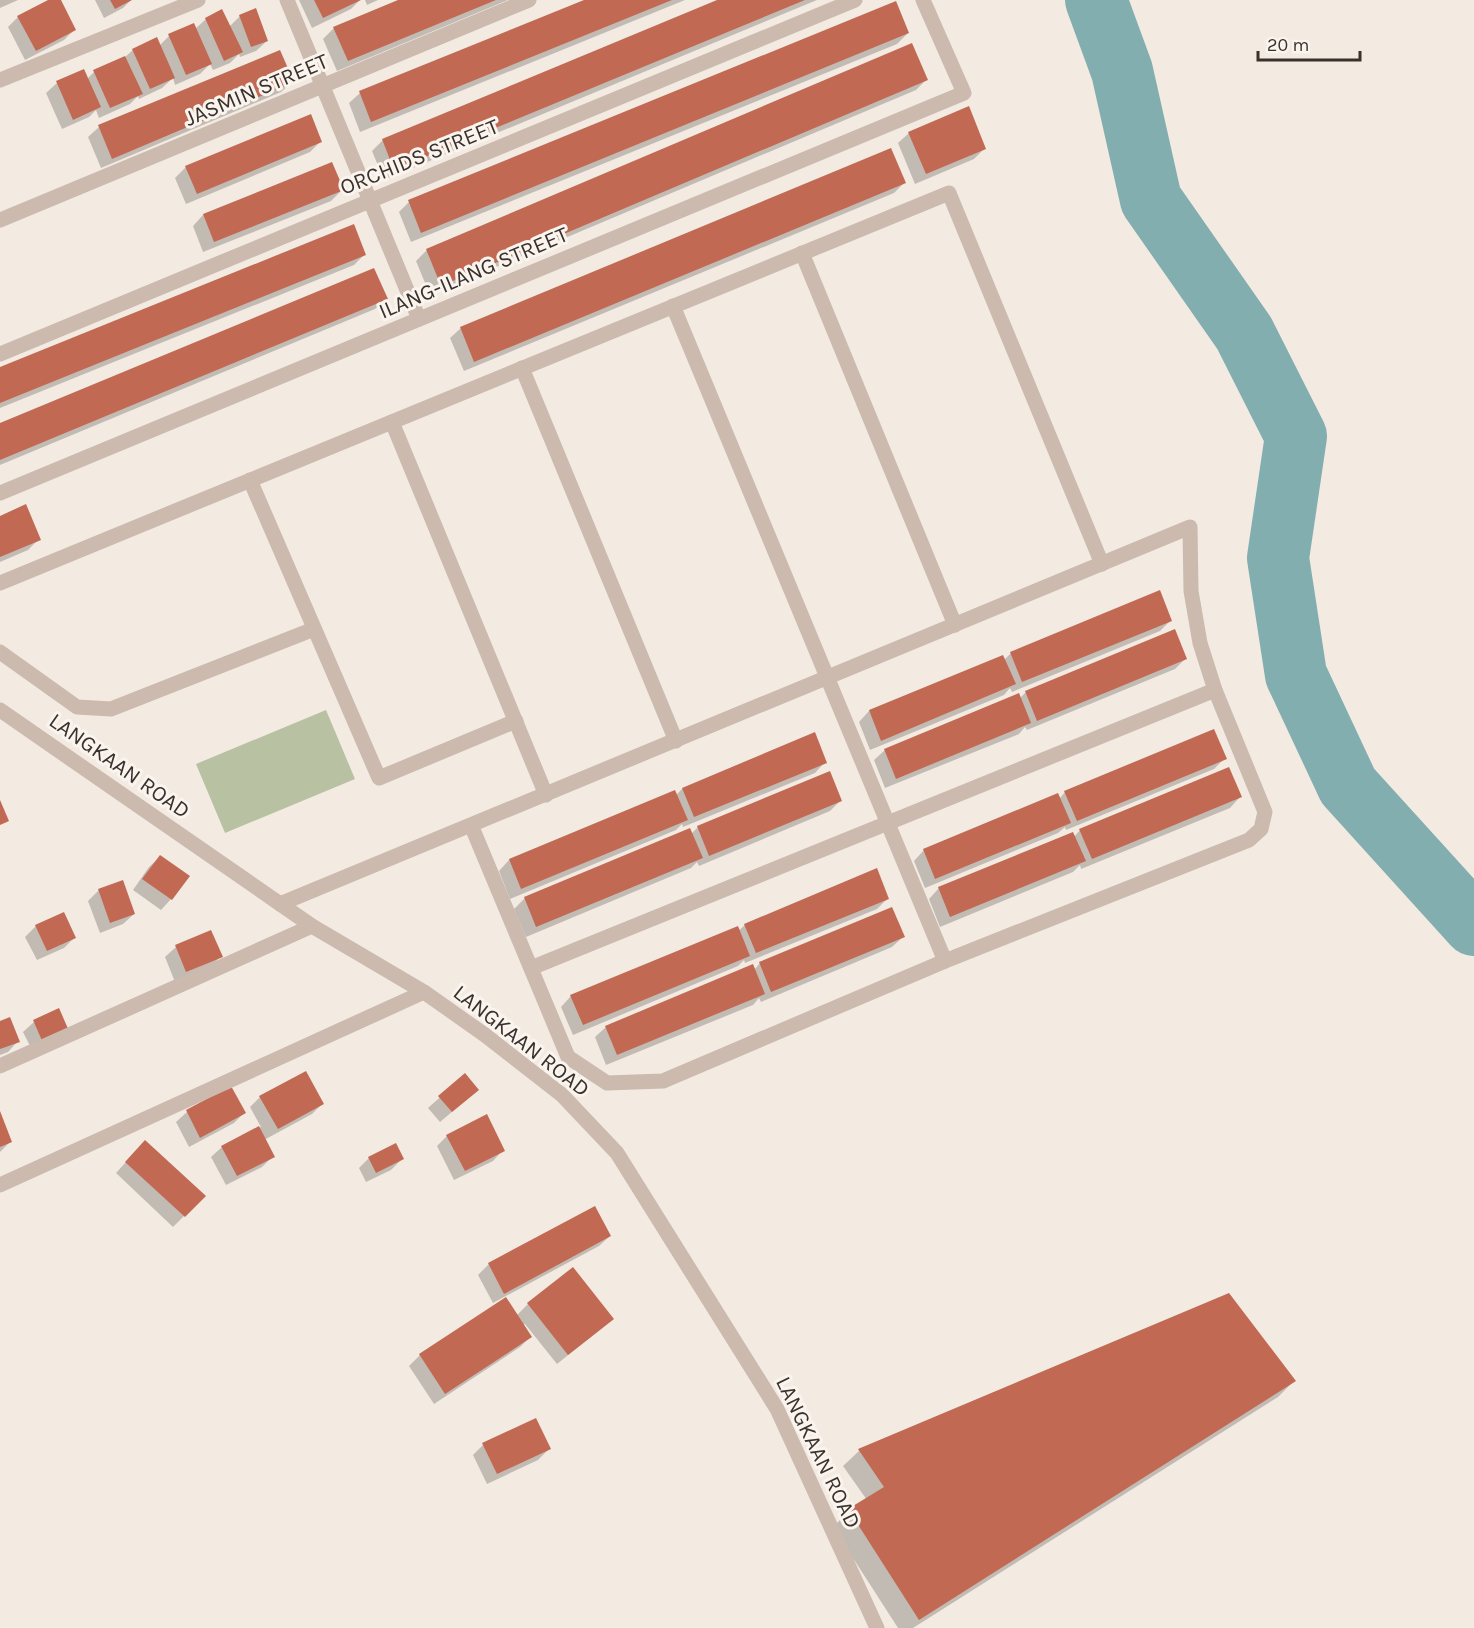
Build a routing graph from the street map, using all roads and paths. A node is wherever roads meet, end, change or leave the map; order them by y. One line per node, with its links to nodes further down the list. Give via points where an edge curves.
1 (198, 0): 6 (street)
2 (286, 0): 7 (street)
3 (529, 0): 7 (street, JASMIN STREET)
4 (855, 0): 8 (street, ORCHIDS STREET)
5 (923, 0): 12 (street, ILANG-ILANG STREET, via 964,93)
6 (0, 80)
7 (322, 86): 8 (street); 9 (street, JASMIN STREET)
8 (370, 201): 12 (street); 13 (street, ORCHIDS STREET)
9 (0, 220)
10 (802, 253): 11 (street); 18 (street, via 949,193); 20 (street)
11 (673, 306): 14 (street); 23 (street)
12 (419, 319): 17 (street, ILANG-ILANG STREET)
13 (0, 354)
14 (522, 368): 15 (street); 27 (street)
15 (392, 422): 16 (street); 26 (street)
16 (250, 480): 19 (street); 21 (street)
17 (0, 493)
18 (1102, 564): 20 (street); 24 (street, via 1190,527 1191,591 1200,643)
19 (0, 583)
20 (955, 625): 23 (street)
21 (314, 629): 22 (street, via 111,709 77,707); 26 (street, via 379,778)
22 (0, 652)
23 (828, 677): 27 (street); 29 (street)
24 (1215, 690): 29 (street); 33 (street, via 1265,812 1261,828 1249,840)
25 (0, 710): 31 (street, LANGKAAN ROAD)
26 (516, 721): 28 (street)
27 (676, 741): 28 (street)
28 (546, 795): 30 (street)
29 (888, 822): 33 (street); 34 (street)
30 (471, 825): 31 (street); 34 (street)
31 (280, 904): 32 (street, LANGKAAN ROAD)
32 (312, 926): 35 (street, LANGKAAN ROAD); 36 (street)
33 (945, 961): 34 (street, via 663,1081 608,1083 568,1057)
34 (531, 968)
35 (424, 992): 37 (street); 38 (street, LANGKAAN ROAD, via 562,1095 617,1153 777,1409)
36 (0, 1066)
37 (0, 1185)
38 (877, 1628)

